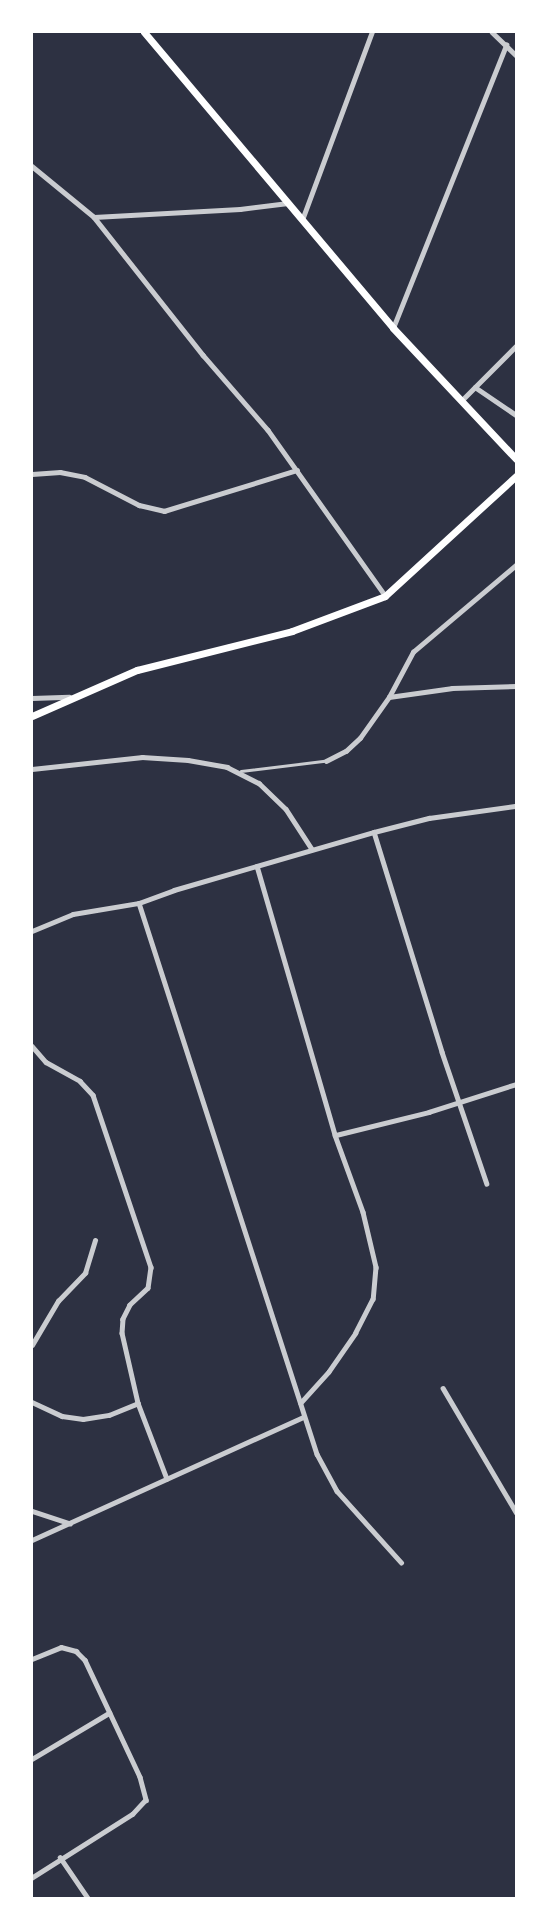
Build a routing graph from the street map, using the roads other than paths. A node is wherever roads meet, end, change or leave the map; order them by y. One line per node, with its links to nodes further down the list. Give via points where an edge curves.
1 (144, 32): 7 (main road)
2 (372, 32): 9 (street)
3 (492, 32): 4 (street)
4 (506, 45): 5 (street); 10 (street)
5 (516, 55)
6 (32, 166): 8 (street)
7 (288, 202): 8 (street); 9 (main road)
8 (94, 217): 16 (street)
9 (302, 220): 10 (main road)
10 (393, 328): 13 (main road)
11 (516, 346): 12 (street)
12 (475, 387): 13 (street); 14 (street)
13 (461, 401): 15 (main road)
14 (516, 415)
15 (516, 459)
16 (297, 470): 17 (street, via 164,511 139,505 85,477 60,472); 20 (street)
17 (32, 474)
18 (516, 476): 20 (main road)
19 (516, 565): 23 (street, via 413,652)
20 (385, 596): 22 (main road, via 292,631 137,670)
21 (516, 686): 23 (street, via 452,688)
22 (70, 697): 24 (street); 25 (main road)
23 (389, 697): 26 (street, via 360,738)
24 (32, 698)
25 (32, 716)
26 (326, 761): 28 (lane)
27 (32, 769): 28 (street, via 142,757)
28 (241, 771): 31 (street, via 286,809)
29 (516, 806): 30 (street, via 429,818)
30 (374, 832): 31 (street); 37 (street)
31 (312, 849): 32 (street)
32 (257, 866): 33 (street); 38 (street)
33 (139, 903): 34 (street, via 73,914); 45 (street)
34 (32, 931)
35 (32, 1046): 44 (street, via 46,1062 80,1081 93,1095 151,1267 148,1288 123,1319 124,1349)
36 (516, 1084): 37 (street)
37 (458, 1103): 38 (street); 39 (street)
38 (335, 1135): 45 (street, via 363,1212 376,1267 373,1299 329,1372)
39 (487, 1184)
40 (95, 1240): 41 (street, via 85,1273 58,1301)
41 (32, 1345)
42 (443, 1388): 49 (street)
43 (32, 1402): 44 (street, via 83,1419)
44 (138, 1403): 47 (street)
45 (300, 1404): 46 (street)
46 (303, 1418): 47 (street); 52 (street, via 337,1491)
47 (167, 1479): 50 (street)
48 (32, 1511): 50 (street)
49 (516, 1512)
50 (71, 1523): 51 (street)
51 (32, 1540)
52 (401, 1562)
53 (32, 1659): 54 (street, via 61,1647 76,1651 85,1660)
54 (109, 1713): 55 (street); 56 (street, via 146,1800 133,1814)
55 (32, 1759)
56 (60, 1857): 57 (street); 58 (street)
57 (32, 1878)
58 (88, 1899)

